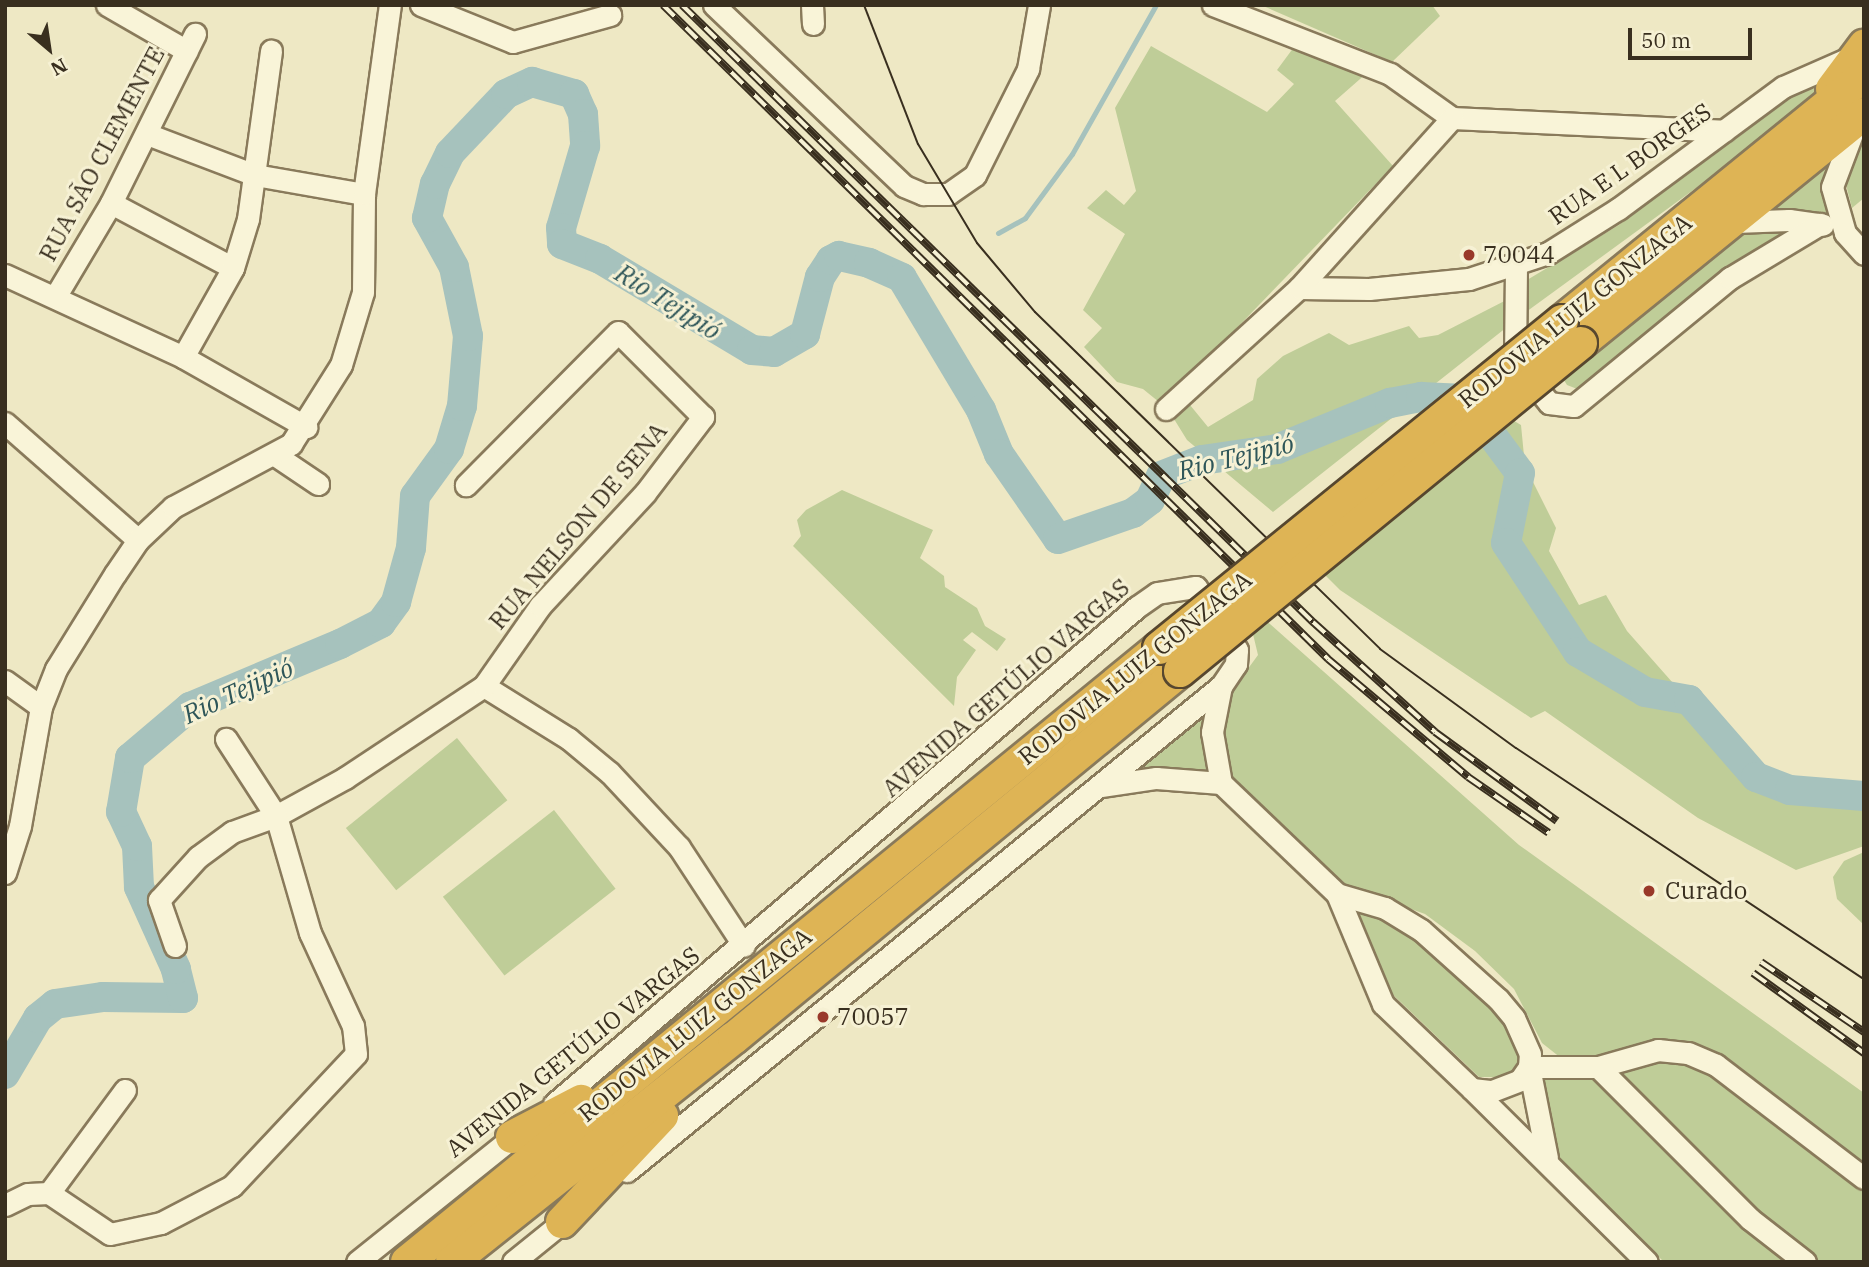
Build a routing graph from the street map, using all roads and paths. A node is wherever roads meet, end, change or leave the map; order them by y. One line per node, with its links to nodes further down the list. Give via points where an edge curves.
1 (107, 5): 13 (street, RUA SÃO CLEMENTE, via 191,42)
2 (390, 5): 15 (street)
3 (421, 5): 7 (street, via 513,42)
4 (714, 5): 5 (street, via 904,186 923,194 948,194 975,175 1028,69)
5 (1039, 5)
6 (1213, 5): 11 (street, via 1390,74)
7 (610, 15)
8 (271, 51): 14 (street)
9 (1861, 59): 12 (street, RUA E L BORGES, via 1783,86); 26 (highway, RODOVIA LUIZ GONZAGA, via 1814,117)
10 (1861, 116): 17 (highway, RODOVIA LUIZ GONZAGA); 19 (street, via 1832,187)
11 (1452, 117): 12 (street); 24 (street)
12 (1724, 131): 21 (street, RUA E L BORGES, via 1598,222)
13 (147, 134): 14 (street); 16 (street, RUA SÃO CLEMENTE)
14 (255, 175): 15 (street); 22 (street)
15 (364, 194): 30 (street, via 359,314 341,365)
16 (111, 203): 22 (street); 25 (street, RUA SÃO CLEMENTE)
17 (1735, 222): 18 (street); 26 (highway, RODOVIA LUIZ GONZAGA)
18 (1821, 224): 19 (street); 21 (street, via 1730,278 1574,406 1549,403 1515,361)
19 (1845, 233): 20 (street)
20 (1864, 254)
21 (1516, 266): 24 (street, RUA E L BORGES, via 1416,286)
22 (233, 268): 27 (street)
23 (5, 275): 25 (street)
24 (1299, 288): 28 (street)
25 (55, 297): 27 (street)
26 (1572, 332): 35 (highway, RODOVIA LUIZ GONZAGA, bridge)
27 (183, 357): 30 (street)
28 (1166, 410)
29 (5, 423): 34 (street)
30 (306, 428): 31 (street)
31 (275, 455): 32 (street); 34 (street, via 173,507)
32 (318, 484)
33 (466, 485): 37 (street, RUA NELSON DE SENA, via 618,332 703,418 645,493 540,606)
34 (138, 540): 39 (street, via 55,669)
35 (1169, 659): 49 (highway, RODOVIA LUIZ GONZAGA); 52 (highway, RODOVIA LUIZ GONZAGA)
36 (5, 681): 39 (street)
37 (484, 686): 43 (street, RUA NELSON DE SENA, via 433,725); 48 (street, via 569,739 610,773 679,847)
38 (1221, 686): 41 (street, via 1212,732); 42 (street, AVENIDA GETÚLIO VARGAS); 48 (street, AVENIDA GETÚLIO VARGAS, via 1236,664 1237,650 1225,625 1196,587 1157,593)
39 (41, 707): 44 (street)
40 (226, 739): 43 (street)
41 (1221, 783): 42 (street, via 1156,778); 46 (street)
42 (1099, 786): 60 (street, AVENIDA GETÚLIO VARGAS)
43 (276, 816): 47 (street, RUA NELSON DE SENA, via 211,844 159,900); 58 (street, via 310,933 353,1026 356,1054 240,1179 198,1207 149,1227 110,1234)
44 (13, 825): 45 (street)
45 (5, 873)
46 (1336, 894): 50 (street, via 1385,908 1460,963 1514,1018 1530,1054); 53 (street, via 1378,998)
47 (175, 946)
48 (744, 946): 55 (street, AVENIDA GETÚLIO VARGAS)
49 (734, 1038): 60 (highway); 63 (highway, RODOVIA LUIZ GONZAGA)
50 (1529, 1067): 51 (street); 53 (street, via 1508,1087); 56 (street)
51 (1598, 1067): 57 (street, via 1658,1051 1707,1061); 66 (street, via 1750,1219)
52 (641, 1069): 55 (highway); 62 (highway, RODOVIA LUIZ GONZAGA)
53 (1472, 1089): 56 (street)
54 (125, 1090): 58 (street)
55 (512, 1137): 61 (street, AVENIDA GETÚLIO VARGAS)
56 (1547, 1158): 65 (street)
57 (1864, 1178)
58 (49, 1193): 59 (street, via 28,1194)
59 (5, 1205)
60 (562, 1222): 64 (street, AVENIDA GETÚLIO VARGAS)
61 (357, 1262)
62 (407, 1262)
63 (452, 1262)
64 (513, 1262)
65 (1647, 1262)
66 (1805, 1262)

